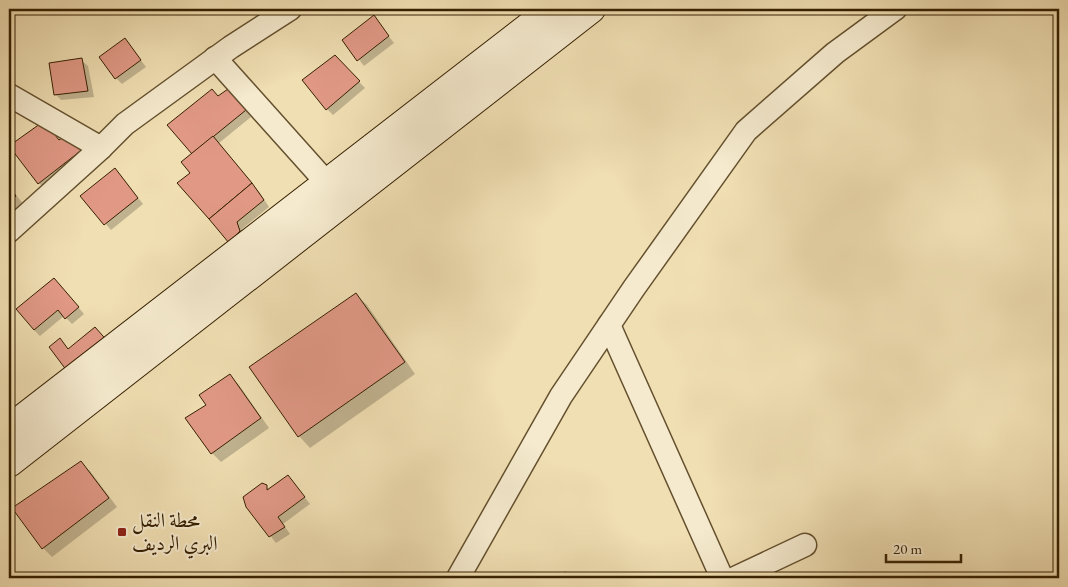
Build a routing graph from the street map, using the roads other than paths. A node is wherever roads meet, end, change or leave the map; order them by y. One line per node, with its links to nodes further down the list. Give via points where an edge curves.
1 (290, 9): 5 (street)
2 (552, 9): 8 (main road)
3 (591, 9): 12 (main road)
4 (894, 9): 10 (street, via 835,53 746,131)
5 (215, 58): 7 (street, via 124,124); 8 (street)
6 (9, 95): 7 (street)
7 (101, 148): 9 (street)
8 (327, 183): 11 (main road)
9 (9, 231)
10 (608, 325): 14 (street, via 561,396); 15 (street)
11 (10, 425)
12 (9, 463)
13 (805, 545): 16 (street)
14 (458, 578)
15 (722, 578)
16 (735, 578)

